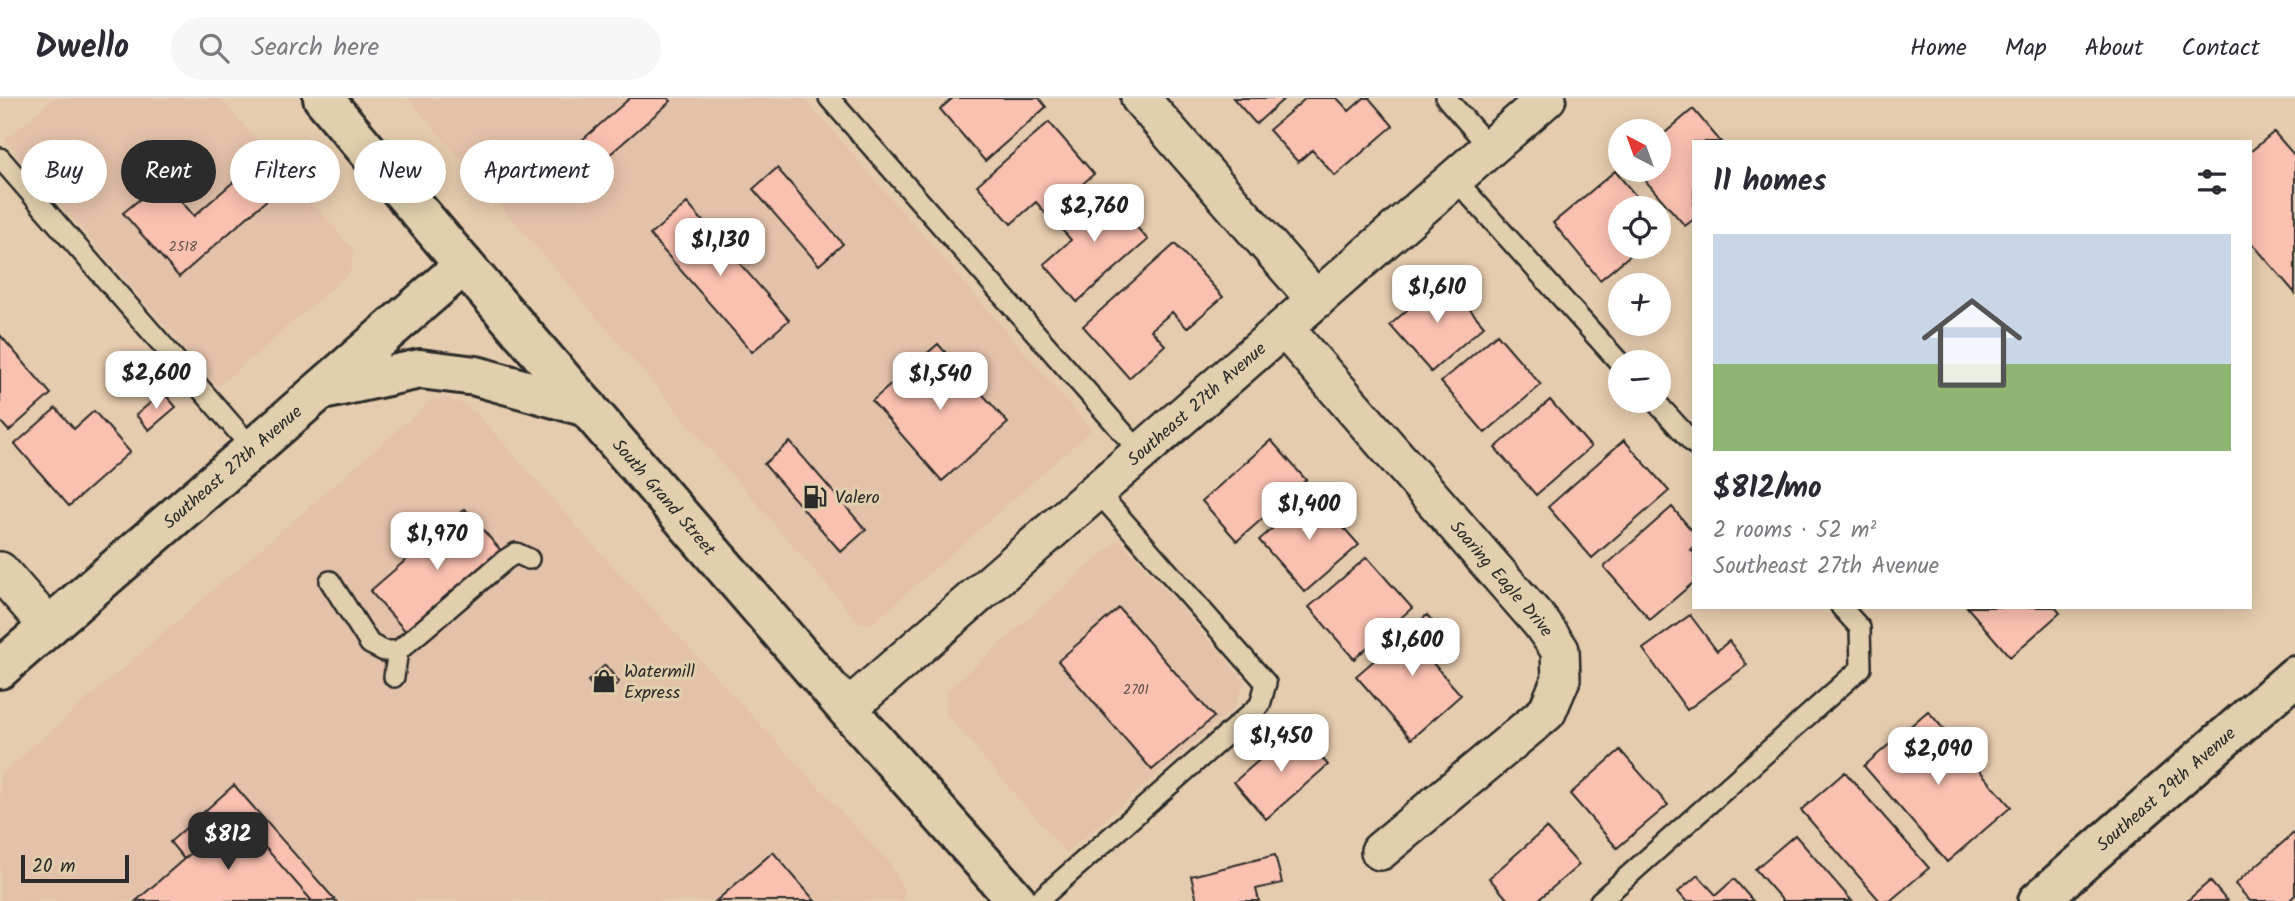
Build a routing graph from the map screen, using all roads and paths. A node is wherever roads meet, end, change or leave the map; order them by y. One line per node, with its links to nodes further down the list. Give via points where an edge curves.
1 (323, 98): 9 (main road, South Grand Street)
2 (829, 98): 18 (lane)
3 (1140, 98): 10 (street)
4 (1446, 98): 6 (lane)
5 (1547, 98): 6 (street, Southeast 27th Avenue)
6 (1490, 148): 8 (street, Southeast 27th Avenue)
7 (0, 158): 17 (lane)
8 (1455, 179): 10 (street, Southeast 27th Avenue); 12 (lane)
9 (464, 265): 13 (main road, Southeast 27th Avenue); 14 (main road, South Grand Street)
10 (1316, 300): 11 (street, Southeast 27th Avenue)
11 (1284, 328): 18 (street, Southeast 27th Avenue); 30 (street, Soaring Eagle Drive, via 1560,650 1561,679 1548,712)
12 (1608, 350)
13 (321, 390): 14 (main road, via 420,369 476,376); 17 (main road, Southeast 27th Avenue)
14 (587, 407): 29 (main road, South Grand Street)
15 (1666, 413): 16 (lane)
16 (1692, 442)
17 (253, 449): 24 (main road, Southeast 27th Avenue)
18 (1141, 453): 19 (street, Southeast 27th Avenue)
19 (1097, 491): 29 (street, Southeast 27th Avenue); 31 (lane, via 1266,683 1260,705)
20 (529, 559): 25 (lane, via 516,553 505,559)
21 (0, 570): 24 (street)
22 (330, 581): 25 (lane, via 370,644)
23 (1843, 609): 32 (lane, via 1860,628 1861,668)
24 (49, 627): 26 (main road, Southeast 27th Avenue)
25 (398, 651): 28 (lane)
26 (0, 669)
27 (2295, 676): 33 (main road, Southeast 29th Avenue)
28 (394, 677)
29 (847, 709): 31 (main road, South Grand Street)
30 (1380, 851)
31 (1015, 899)
32 (1600, 901)
33 (2038, 901)

